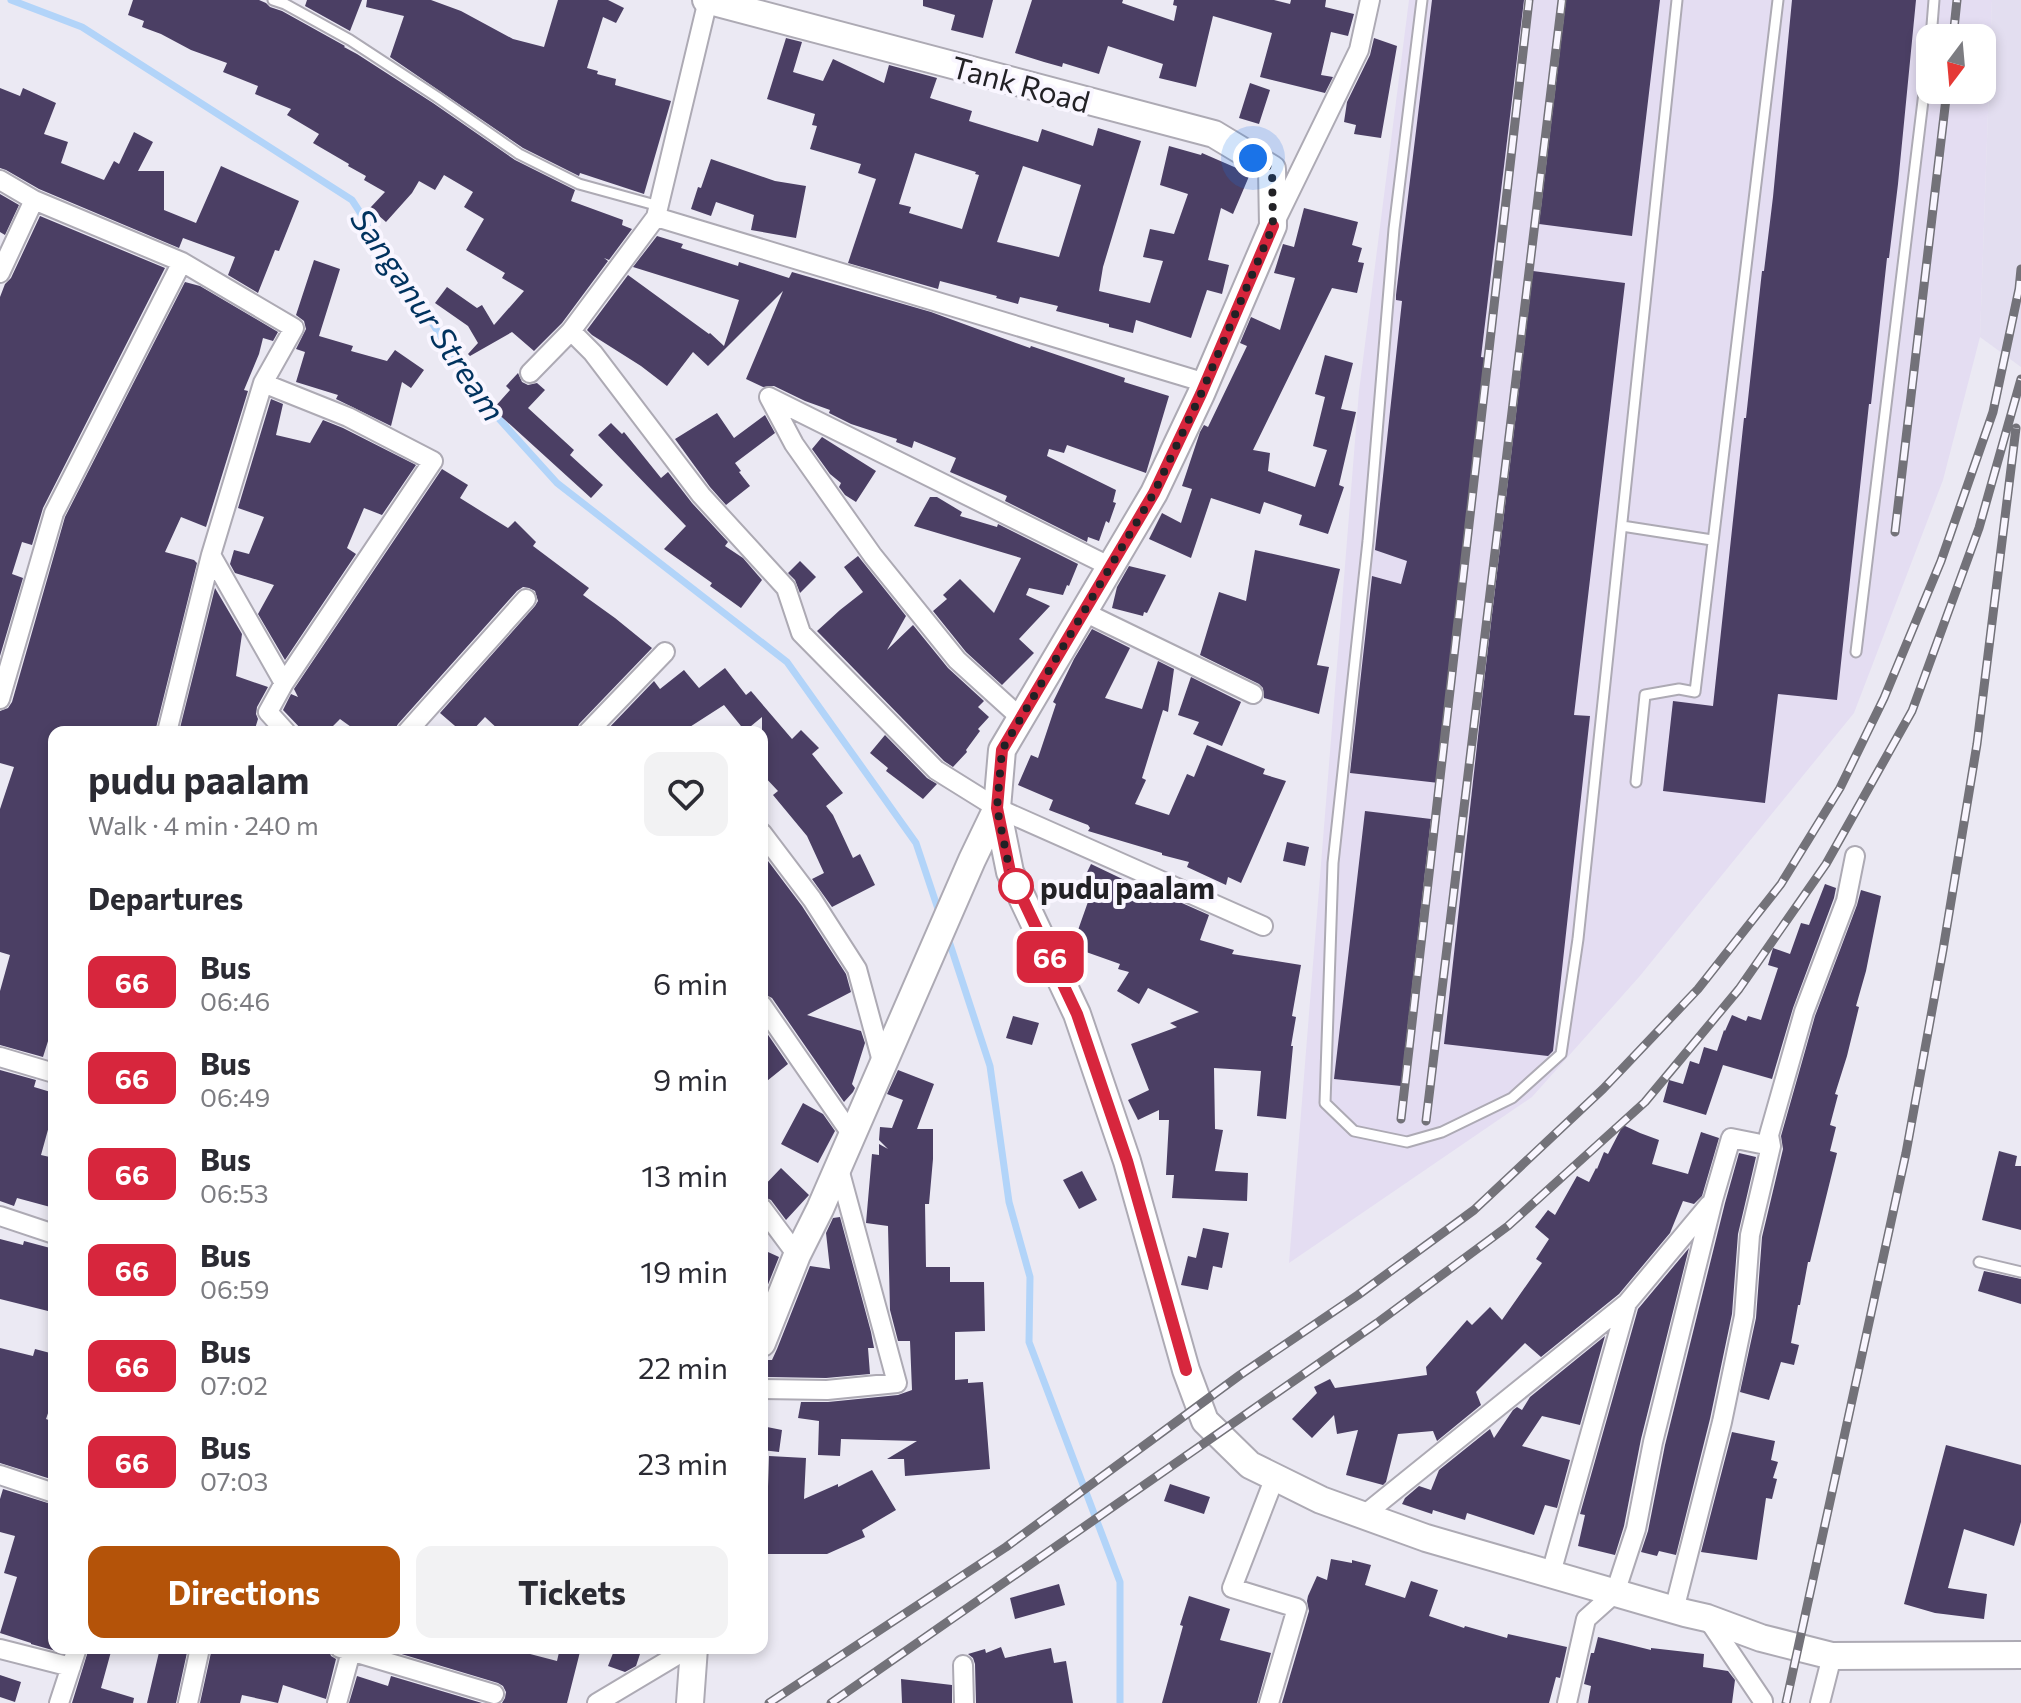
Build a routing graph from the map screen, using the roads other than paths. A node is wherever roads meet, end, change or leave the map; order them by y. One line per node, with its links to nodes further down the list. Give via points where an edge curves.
1 (273, 0): 12 (lane, via 350,40 519,154 579,184)
2 (707, 0): 12 (street); 13 (main road, Tank Road, via 1214,134 1272,169)
3 (1370, 0): 13 (street, via 1359,50)
4 (1422, 0): 20 (lane, via 1394,229 1368,541 1333,863 1325,1103 1354,1131 1407,1142 1442,1132 1512,1098 1561,1054)
5 (1677, 0): 20 (lane)
6 (1778, 0): 21 (lane)
7 (1934, 0): 8 (lane)
8 (1932, 24)
9 (1922, 104): 27 (lane)
10 (0, 180): 11 (street)
11 (34, 200): 14 (street); 15 (street)
12 (657, 212): 16 (street); 19 (street)
13 (1273, 226): 19 (main road)
14 (182, 262): 18 (street, via 294,328); 30 (street, via 54,513)
15 (0, 273)
16 (571, 331): 17 (street); 37 (street, via 701,495 786,588 801,633 936,770)
17 (530, 373)
18 (263, 383): 22 (street); 28 (street, via 348,417 433,461)
19 (1206, 383): 23 (main road, via 1154,493)
20 (1622, 526): 21 (lane)
21 (1712, 540): 36 (lane, via 1695,692 1645,695)
22 (211, 555): 28 (street); 32 (street)
23 (1111, 567): 25 (main road); 31 (street, via 769,397 794,444 873,556 957,660)
24 (526, 599): 34 (street)
25 (1084, 612): 29 (street); 31 (main road)
26 (665, 652): 35 (street)
27 (1856, 652)
28 (284, 683): 33 (street, via 268,712)
29 (1253, 694)
30 (0, 699)
31 (1021, 718): 37 (main road, via 1002,750)
32 (168, 726)
33 (281, 726)
34 (412, 726)
35 (594, 726)
36 (1636, 782)
37 (997, 808): 40 (street); 43 (main road); 59 (main road, via 1010,872 1077,1014 1127,1161 1205,1421 1250,1465)
38 (768, 841): 43 (street, via 857,969)
39 (1855, 856): 46 (street, via 1846,901 1804,1012 1769,1135)
40 (1263, 926)
41 (768, 1014): 45 (street)
42 (0, 1057): 44 (street)
43 (883, 1065): 45 (main road)
44 (48, 1070)
45 (852, 1135): 47 (main road)
46 (1771, 1146): 48 (street, via 1731,1138); 64 (street, via 1750,1235 1744,1316 1725,1407)
47 (838, 1165): 52 (main road); 57 (street, via 897,1383)
48 (1713, 1200): 55 (street); 63 (street, via 1636,1529)
49 (0, 1216): 51 (street)
50 (768, 1216): 52 (street)
51 (48, 1232)
52 (797, 1255): 56 (main road)
53 (1979, 1262): 54 (lane)
54 (2021, 1272)
55 (1627, 1303): 61 (street); 62 (street)
56 (768, 1328)
57 (768, 1389)
58 (0, 1475): 60 (street)
59 (1275, 1477): 61 (main road); 86 (street, via 1232,1588 1297,1608)
60 (48, 1491)
61 (1364, 1515): 62 (main road)
62 (1551, 1573): 63 (main road)
63 (1615, 1593): 64 (main road); 87 (street, via 1586,1619)
64 (1674, 1610): 65 (main road)
65 (1707, 1618): 74 (main road); 88 (street)
66 (0, 1649): 77 (street)
67 (75, 1654): 77 (street)
68 (199, 1654): 81 (street)
69 (347, 1654): 82 (street)
70 (364, 1654): 79 (street)
71 (682, 1654): 83 (street)
72 (692, 1654): 84 (main road)
73 (2021, 1655): 75 (main road)
74 (1832, 1656): 75 (main road); 89 (street)
75 (1988, 1656): 78 (main road)
76 (963, 1665): 85 (street)
77 (71, 1667): 80 (street)
78 (2021, 1674)
79 (494, 1694)
80 (59, 1703)
81 (188, 1703)
82 (337, 1703)
83 (597, 1703)
84 (690, 1703)
85 (964, 1703)
86 (1269, 1703)
87 (1567, 1703)
88 (1763, 1703)
89 (1820, 1703)

